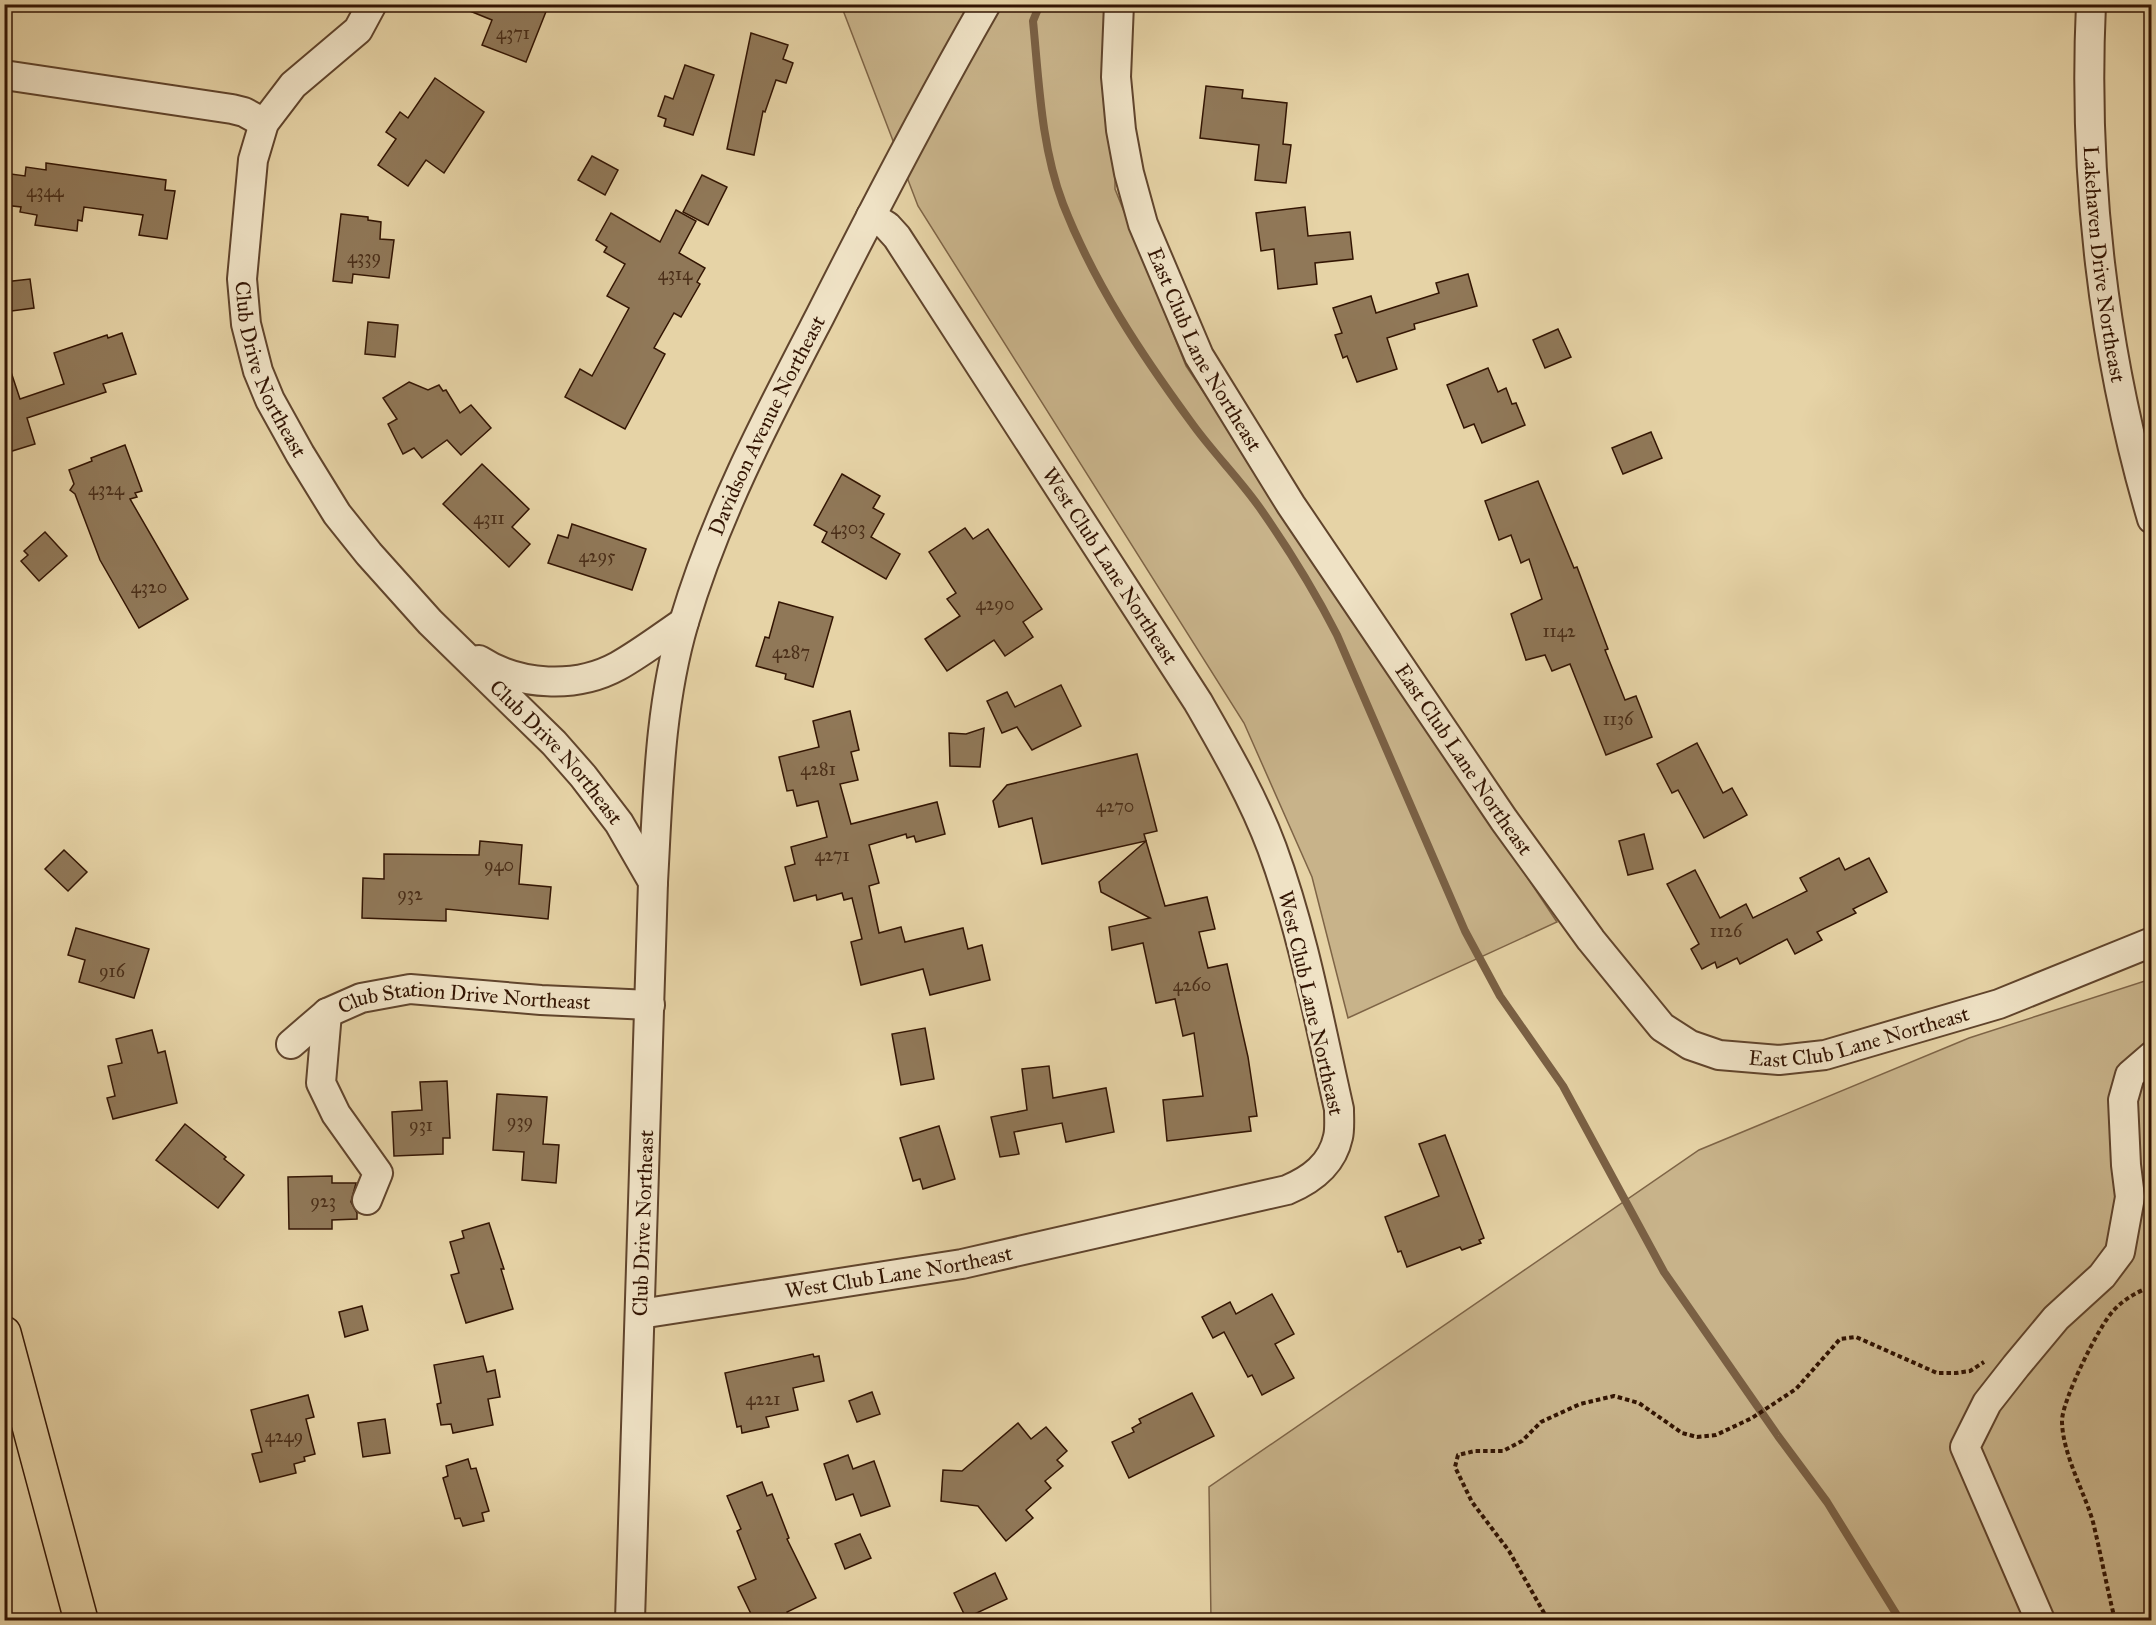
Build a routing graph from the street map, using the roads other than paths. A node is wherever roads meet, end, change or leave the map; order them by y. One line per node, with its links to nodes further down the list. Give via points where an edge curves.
1 (372, 4): 6 (street, Club Drive Northeast, via 358,30 293,85)
2 (987, 4): 7 (street, Davidson Avenue Northeast)
3 (1119, 4): 12 (street, East Club Lane Northeast, via 1116,77 1129,173 1143,224 1199,356 1291,505 1504,820 1591,940 1662,1027 1690,1045 1719,1055 1779,1060 1825,1055 1999,1004)
4 (2091, 4): 8 (street, Lakehaven Drive Northeast, via 2089,138 2098,246 2116,369)
5 (4, 75): 6 (street, via 232,109)
6 (264, 123): 10 (street, Club Drive Northeast, via 253,160 242,279 246,324 258,371 270,400 337,514 417,608)
7 (871, 216): 9 (street, Davidson Avenue Northeast, via 749,453 721,516); 18 (street, West Club Lane Northeast, via 897,237 1198,702 1238,771 1272,847 1298,925 1339,1109 1339,1136 1321,1170 1305,1183 1287,1190 962,1264)
8 (2151, 519)
9 (684, 622): 10 (street, via 617,667 567,682 541,682 508,674); 11 (street, Davidson Avenue Northeast, via 661,741)
10 (455, 645): 11 (street, Club Drive Northeast, via 584,776 619,823)
11 (653, 882): 13 (street, Club Drive Northeast)
12 (2151, 942)
13 (650, 1005): 14 (street, Club Station Drive Northeast, via 410,989 361,998); 18 (street, Club Drive Northeast)
14 (327, 1013): 15 (street, Club Station Drive Northeast); 17 (street, via 321,1083 336,1114 378,1173)
15 (291, 1044)
16 (2151, 1056): 22 (street, via 2130,1075 2123,1100 2130,1197 2120,1252 2016,1366 1987,1403 1965,1447)
17 (367, 1200)
18 (640, 1314): 21 (street, Club Drive Northeast)
19 (4, 1333): 20 (main road)
20 (81, 1620)
21 (630, 1620)
22 (2040, 1620)

